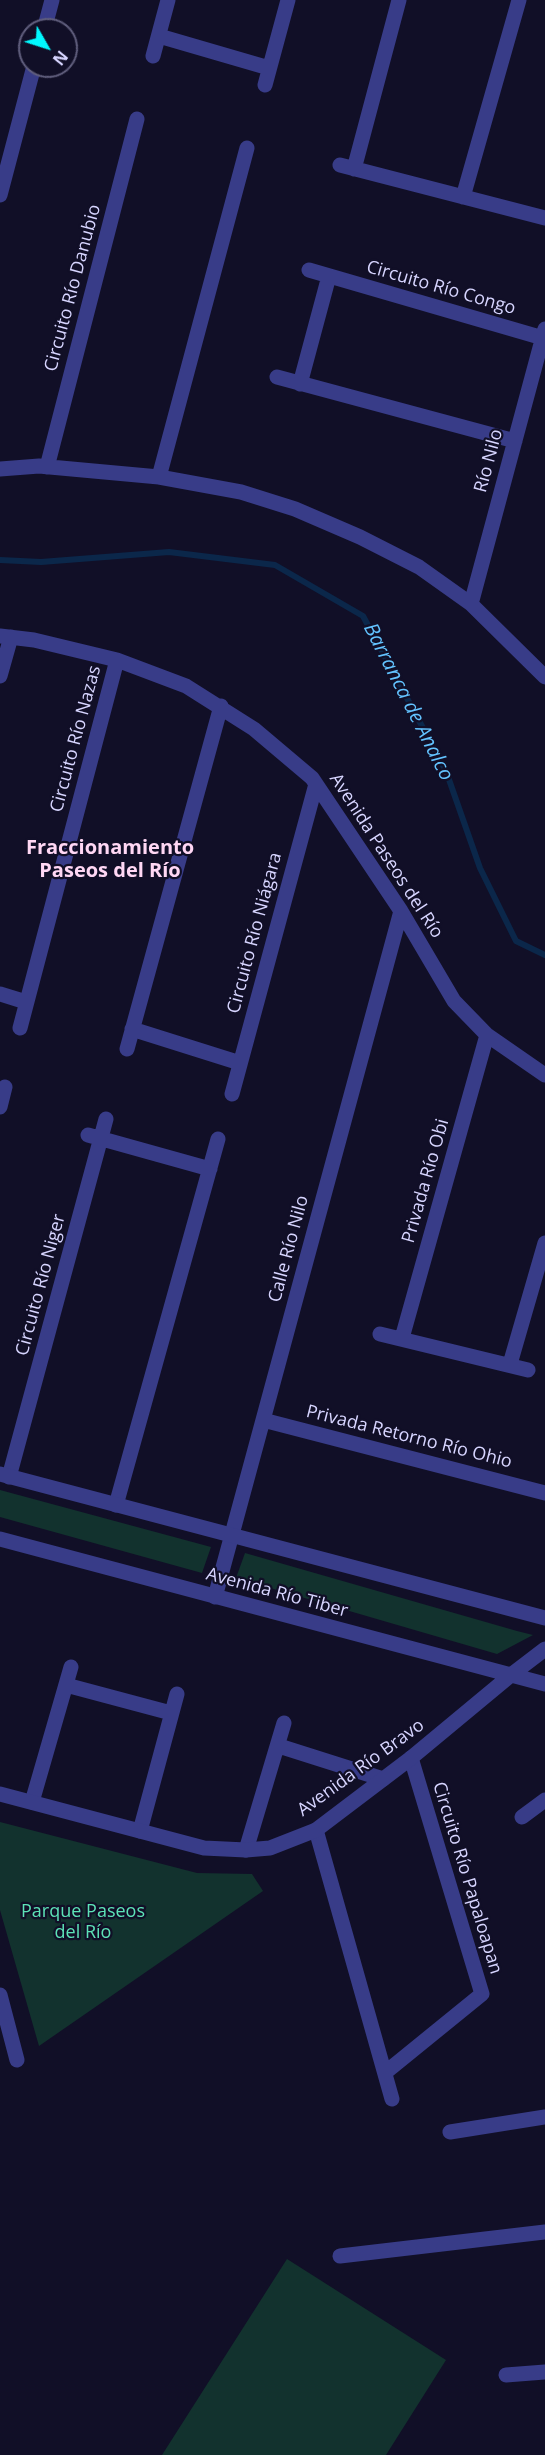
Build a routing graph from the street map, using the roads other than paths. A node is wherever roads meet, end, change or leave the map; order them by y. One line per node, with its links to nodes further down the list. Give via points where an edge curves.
1 (52, 0): 6 (street)
2 (168, 0): 7 (street)
3 (288, 0): 9 (street)
4 (399, 0): 15 (street, via 347,167)
5 (519, 0): 15 (street)
6 (47, 18)
7 (159, 36): 8 (street); 9 (street)
8 (153, 56)
9 (269, 68): 11 (street)
10 (31, 78): 14 (street)
11 (265, 85)
12 (137, 119): 23 (street, Circuito Río Danubio)
13 (247, 148): 25 (street)
14 (0, 195)
15 (463, 197): 16 (street)
16 (545, 218)
17 (309, 270): 18 (street, Circuito Río Congo)
18 (329, 276): 19 (street, Circuito Río Congo); 21 (street)
19 (544, 333): 22 (street, Río Nilo)
20 (277, 377): 21 (street)
21 (300, 384): 22 (street)
22 (515, 441): 26 (street, Río Nilo)
23 (47, 467): 24 (street); 25 (street)
24 (0, 469)
25 (159, 477): 26 (street, via 241,492 295,509 419,567)
26 (471, 604): 30 (street)
27 (5, 636): 28 (street, Avenida Paseos del Río); 29 (street)
28 (117, 660): 31 (street, Avenida Paseos del Río, via 186,686); 35 (street, Circuito Río Nazas)
29 (0, 676)
30 (545, 677)
31 (220, 706): 32 (street, Avenida Paseos del Río, via 254,729); 37 (street)
32 (316, 784): 33 (street, Avenida Paseos del Río); 40 (street, Circuito Río Niágara)
33 (401, 911): 38 (street, Avenida Paseos del Río, via 454,1001); 54 (street, Calle Río Nilo)
34 (0, 994): 35 (street)
35 (27, 1002): 36 (street, Circuito Río Nazas)
36 (20, 1028)
37 (132, 1029): 39 (street); 40 (street)
38 (488, 1035): 41 (street, Avenida Paseos del Río); 51 (street, Privada Río Obi)
39 (127, 1049)
40 (240, 1063): 43 (street, Circuito Río Niágara)
41 (545, 1075)
42 (5, 1087): 44 (street)
43 (232, 1094)
44 (0, 1107)
45 (106, 1119): 46 (street, Circuito Río Niger)
46 (94, 1137): 48 (street); 55 (street, Circuito Río Niger)
47 (218, 1139): 48 (street)
48 (210, 1168): 57 (street)
49 (545, 1243): 52 (street)
50 (380, 1334): 51 (street)
51 (402, 1338): 52 (street)
52 (510, 1364): 53 (street)
53 (528, 1370)
54 (262, 1420): 56 (street, Privada Retorno Río Ohio); 58 (street, Calle Río Nilo)
55 (5, 1475): 57 (street)
56 (545, 1493)
57 (116, 1505): 58 (street)
58 (232, 1536): 60 (street, Calle Río Nilo); 61 (street)
59 (0, 1539): 60 (street, Avenida Río Tiber)
60 (215, 1598): 64 (street, Avenida Río Tiber)
61 (545, 1618)
62 (545, 1649): 64 (street, Avenida Río Bravo)
63 (70, 1667): 66 (street)
64 (511, 1675): 65 (street, Avenida Río Tiber); 71 (street, Avenida Río Bravo)
65 (545, 1684)
66 (66, 1685): 68 (street); 74 (street)
67 (177, 1694): 68 (street)
68 (171, 1713): 78 (street)
69 (284, 1723): 70 (street)
70 (279, 1746): 72 (street); 79 (street)
71 (411, 1758): 72 (street, Avenida Río Bravo); 82 (street, Circuito Río Papaloapan, via 482,1994)
72 (383, 1779): 77 (street, Avenida Río Bravo)
73 (0, 1794): 74 (street, Avenida Río Bravo)
74 (32, 1802): 78 (street, Avenida Río Bravo)
75 (544, 1807): 76 (street)
76 (522, 1817)
77 (316, 1830): 79 (street, Avenida Río Bravo, via 270,1848); 82 (street)
78 (140, 1831): 79 (street, Avenida Río Bravo, via 204,1848)
79 (246, 1850)
80 (0, 1995): 81 (street)
81 (17, 2060)
82 (386, 2072): 83 (street)
83 (392, 2099)
84 (541, 2115): 85 (street)
85 (450, 2132)
86 (545, 2232): 87 (street)
87 (340, 2256)
88 (545, 2372): 89 (street)
89 (506, 2375)

